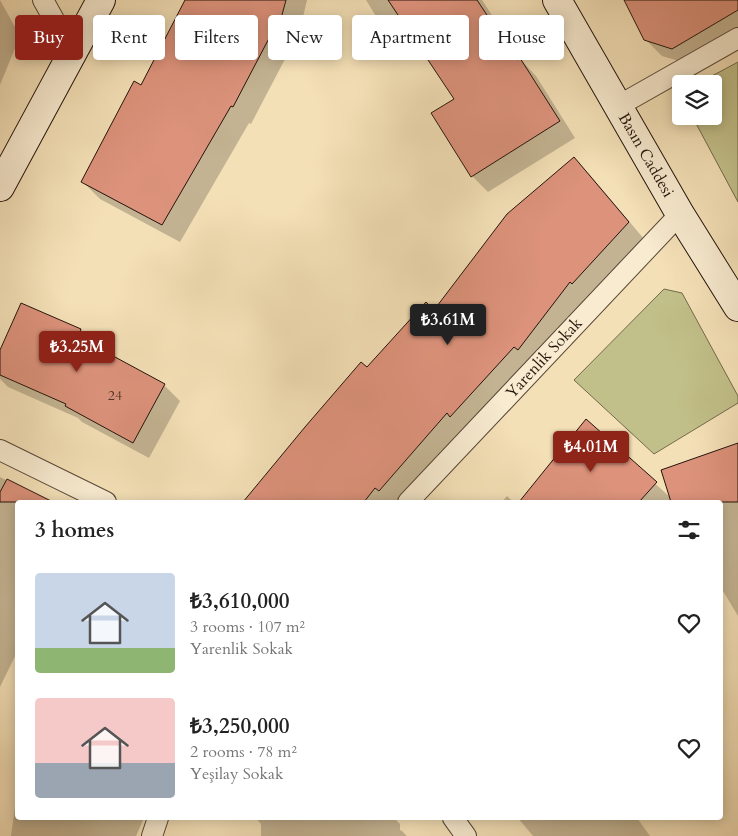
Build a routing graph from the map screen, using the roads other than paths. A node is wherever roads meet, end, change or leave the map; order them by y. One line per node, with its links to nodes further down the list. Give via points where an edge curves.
1 (43, 0): 4 (street)
2 (102, 0): 5 (street)
3 (557, 0): 8 (street, Basın Caddesi)
4 (51, 15)
5 (83, 33)
6 (738, 38): 8 (street)
7 (68, 60): 9 (street)
8 (618, 106): 10 (street, Basın Caddesi)
9 (0, 187)
10 (680, 214): 11 (street, Basın Caddesi); 14 (street, Yarenlik Sokak)
11 (738, 307)
12 (0, 450): 13 (street)
13 (102, 500)
14 (410, 500)
15 (157, 820): 17 (street)
16 (454, 820): 18 (street)
17 (152, 836)
18 (466, 836)

